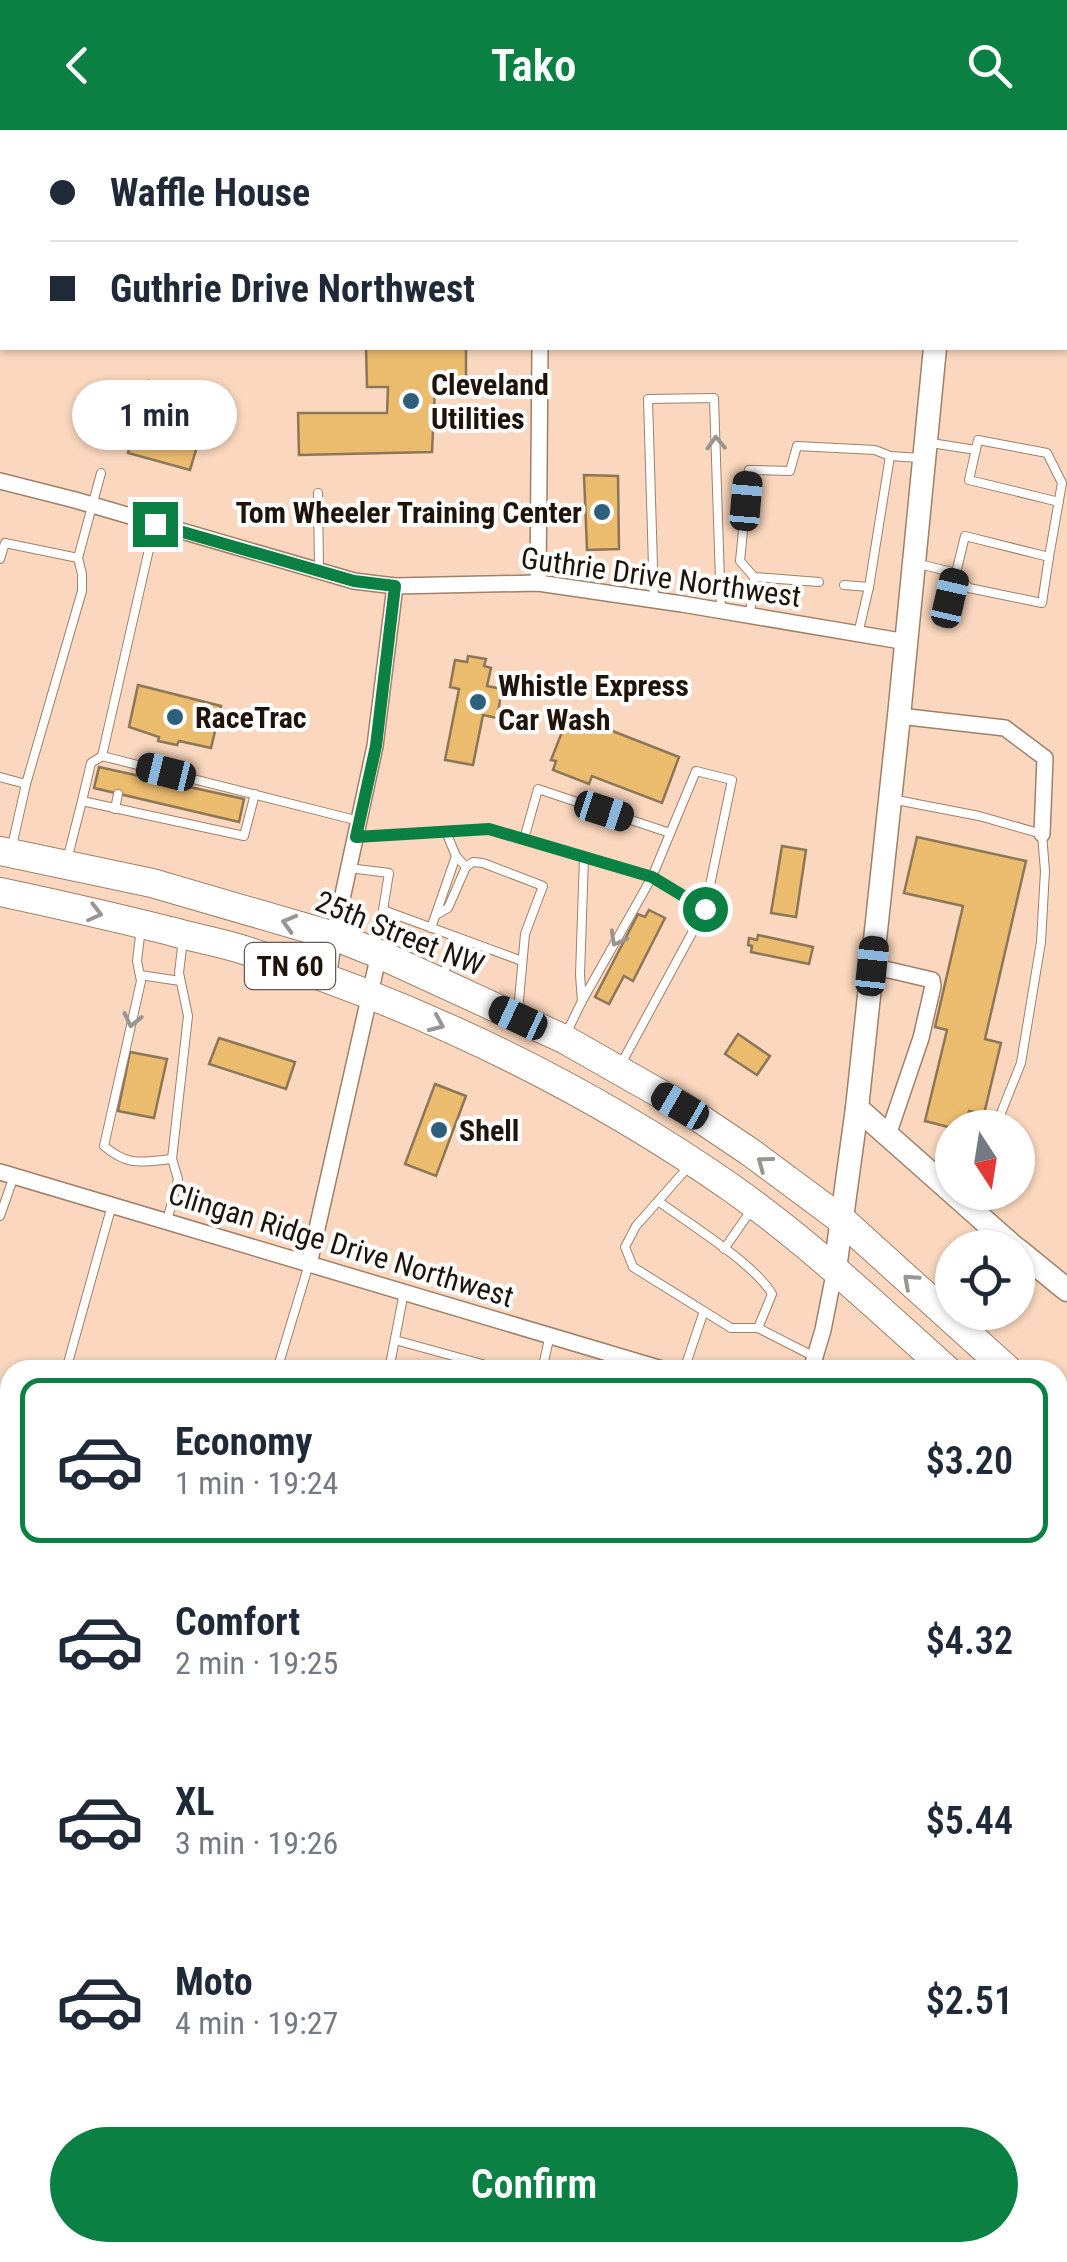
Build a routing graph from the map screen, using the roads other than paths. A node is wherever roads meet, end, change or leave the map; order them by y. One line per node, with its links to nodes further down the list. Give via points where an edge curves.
1 (540, 350): 20 (street)
2 (934, 350): 3 (street)
3 (925, 450): 4 (lane); 5 (lane); 15 (street)
4 (976, 450): 9 (lane, via 969,480); 9 (lane, via 978,440 1046,453 1062,482)
5 (890, 456): 18 (lane, via 797,446 790,471 749,470 740,561); 23 (lane)
6 (101, 473): 10 (lane)
7 (0, 482): 10 (street, Guthrie Drive Northwest)
8 (318, 493): 16 (lane)
9 (1059, 502): 12 (lane)
10 (92, 505): 11 (street, Guthrie Drive Northwest); 13 (lane)
11 (155, 524): 16 (street, Guthrie Drive Northwest); 31 (lane)
12 (1049, 557): 17 (lane, via 965,536); 17 (lane, via 1042,603 969,588)
13 (78, 558): 14 (lane, via 4,542); 33 (lane, via 82,591)
14 (0, 560)
15 (914, 563): 17 (lane); 29 (street)
16 (319, 571): 22 (street, Guthrie Drive Northwest)
17 (956, 573): 27 (lane)
18 (754, 577): 19 (lane); 26 (lane)
19 (819, 582)
20 (538, 583): 22 (street, Guthrie Drive Northwest); 24 (street, Guthrie Drive Northwest)
21 (844, 584): 23 (lane)
22 (395, 586): 48 (street, via 376,746)
23 (870, 586): 28 (lane)
24 (654, 600): 25 (street, Guthrie Drive Northwest); 25 (lane, one-way to 24, via 714,398 648,398)
25 (721, 610): 26 (street, Guthrie Drive Northwest)
26 (750, 615): 28 (street, Guthrie Drive Northwest)
27 (944, 623)
28 (858, 634): 29 (street, Guthrie Drive Northwest)
29 (907, 642): 30 (street)
30 (899, 716): 37 (street); 52 (street, via 1005,728 1044,758)
31 (102, 756): 35 (lane, via 184,782); 38 (lane, via 91,763)
32 (0, 777): 33 (lane)
33 (26, 784): 54 (lane)
34 (118, 794): 40 (lane)
35 (255, 794): 48 (lane); 49 (lane, via 244,836)
36 (139, 798): 43 (lane)
37 (890, 799): 52 (lane); 71 (street)
38 (82, 802): 40 (lane); 57 (lane)
39 (160, 804): 44 (lane)
40 (115, 808): 43 (lane)
41 (178, 808): 46 (lane)
42 (200, 812): 47 (lane)
43 (136, 813): 44 (lane)
44 (158, 818): 46 (lane)
45 (222, 818): 49 (lane)
46 (176, 822): 47 (lane)
47 (198, 826): 49 (lane)
48 (357, 829): 50 (lane); 59 (street)
49 (219, 831)
50 (446, 832): 53 (lane, via 489,829); 55 (lane)
51 (670, 832): 53 (lane, via 538,789); 60 (lane); 62 (lane, via 696,771 732,780)
52 (1042, 834): 82 (lane, via 1041,942 1021,1062)
53 (524, 839): 56 (lane)
54 (5, 852): 57 (highway, 25th Street NW / TN 60)
55 (456, 856): 58 (lane); 63 (lane)
56 (584, 857): 60 (lane); 77 (lane)
57 (65, 865): 67 (highway, 25th Street NW / TN 60, one-way to 57)
58 (466, 866): 63 (lane, via 448,908); 70 (lane, via 484,863 543,886)
59 (349, 868): 65 (lane, via 390,873 382,910); 67 (street)
60 (652, 877): 62 (lane); 77 (lane, one-way to 77)
61 (0, 892): 64 (highway, TN 60, one-way to 64)
62 (705, 909): 80 (lane)
63 (436, 914): 65 (lane)
64 (141, 924): 66 (highway, TN 60); 72 (lane)
65 (430, 928): 68 (lane)
66 (184, 935): 73 (lane); 74 (highway, TN 60)
67 (334, 936): 69 (highway, 25th Street NW / TN 60); 74 (street)
68 (457, 938): 70 (lane); 75 (lane)
69 (379, 954): 75 (highway, 25th Street NW / TN 60); 76 (street)
70 (522, 960): 78 (lane)
71 (872, 966): 81 (street); 83 (street, via 932,980 933,986)
72 (140, 976): 73 (lane); 84 (lane, one-way to 84, via 104,1146 120,1159)
73 (180, 980): 84 (lane, via 188,1016)
74 (328, 980): 76 (highway, TN 60)
75 (441, 982): 78 (highway, 25th Street NW / TN 60)
76 (370, 995): 85 (highway, TN 60, one-way to 85, via 566,1085); 97 (street)
77 (582, 1001): 79 (lane)
78 (518, 1018): 79 (highway, 25th Street NW / TN 60)
79 (564, 1039): 80 (highway, 25th Street NW / TN 60)
80 (618, 1070): 93 (highway, 25th Street NW / TN 60, one-way to 80, via 750,1152)
81 (857, 1108): 83 (street); 93 (street)
82 (1002, 1110)
83 (888, 1135): 86 (street)
84 (172, 1160): 94 (lane, via 178,1179)
85 (692, 1162): 88 (lane); 90 (highway, TN 60)
86 (935, 1173)
87 (7, 1174): 89 (street, Clingan Ridge Drive Northwest); 92 (lane)
88 (658, 1201): 96 (lane); 102 (lane, via 625,1247 633,1267)
89 (112, 1205): 94 (street, Clingan Ridge Drive Northwest); 106 (lane)
90 (754, 1205): 96 (lane); 99 (highway, TN 60)
91 (978, 1210): 95 (street)
92 (0, 1216)
93 (843, 1221): 99 (street); 116 (highway, TN 60, one-way to 93)
94 (167, 1222): 97 (street, Clingan Ridge Drive Northwest)
95 (997, 1230)
96 (724, 1249): 103 (lane, via 772,1294)
97 (309, 1264): 101 (street, Clingan Ridge Drive Northwest); 107 (lane)
98 (1035, 1264): 100 (street)
99 (836, 1269): 114 (street); 115 (highway, TN 60)
100 (1067, 1290)
101 (404, 1292): 104 (street, Clingan Ridge Drive Northwest); 105 (lane)
102 (704, 1311): 103 (lane, via 730,1328); 112 (lane)
103 (758, 1328): 113 (lane)
104 (550, 1336): 110 (lane); 111 (street, Clingan Ridge Drive Northwest)
105 (395, 1340): 108 (lane); 109 (lane)
106 (69, 1360)
107 (279, 1360)
108 (391, 1360)
109 (468, 1360)
110 (544, 1360)
111 (632, 1360)
112 (687, 1360)
113 (808, 1360)
114 (818, 1360)
115 (935, 1360)
116 (997, 1360)

